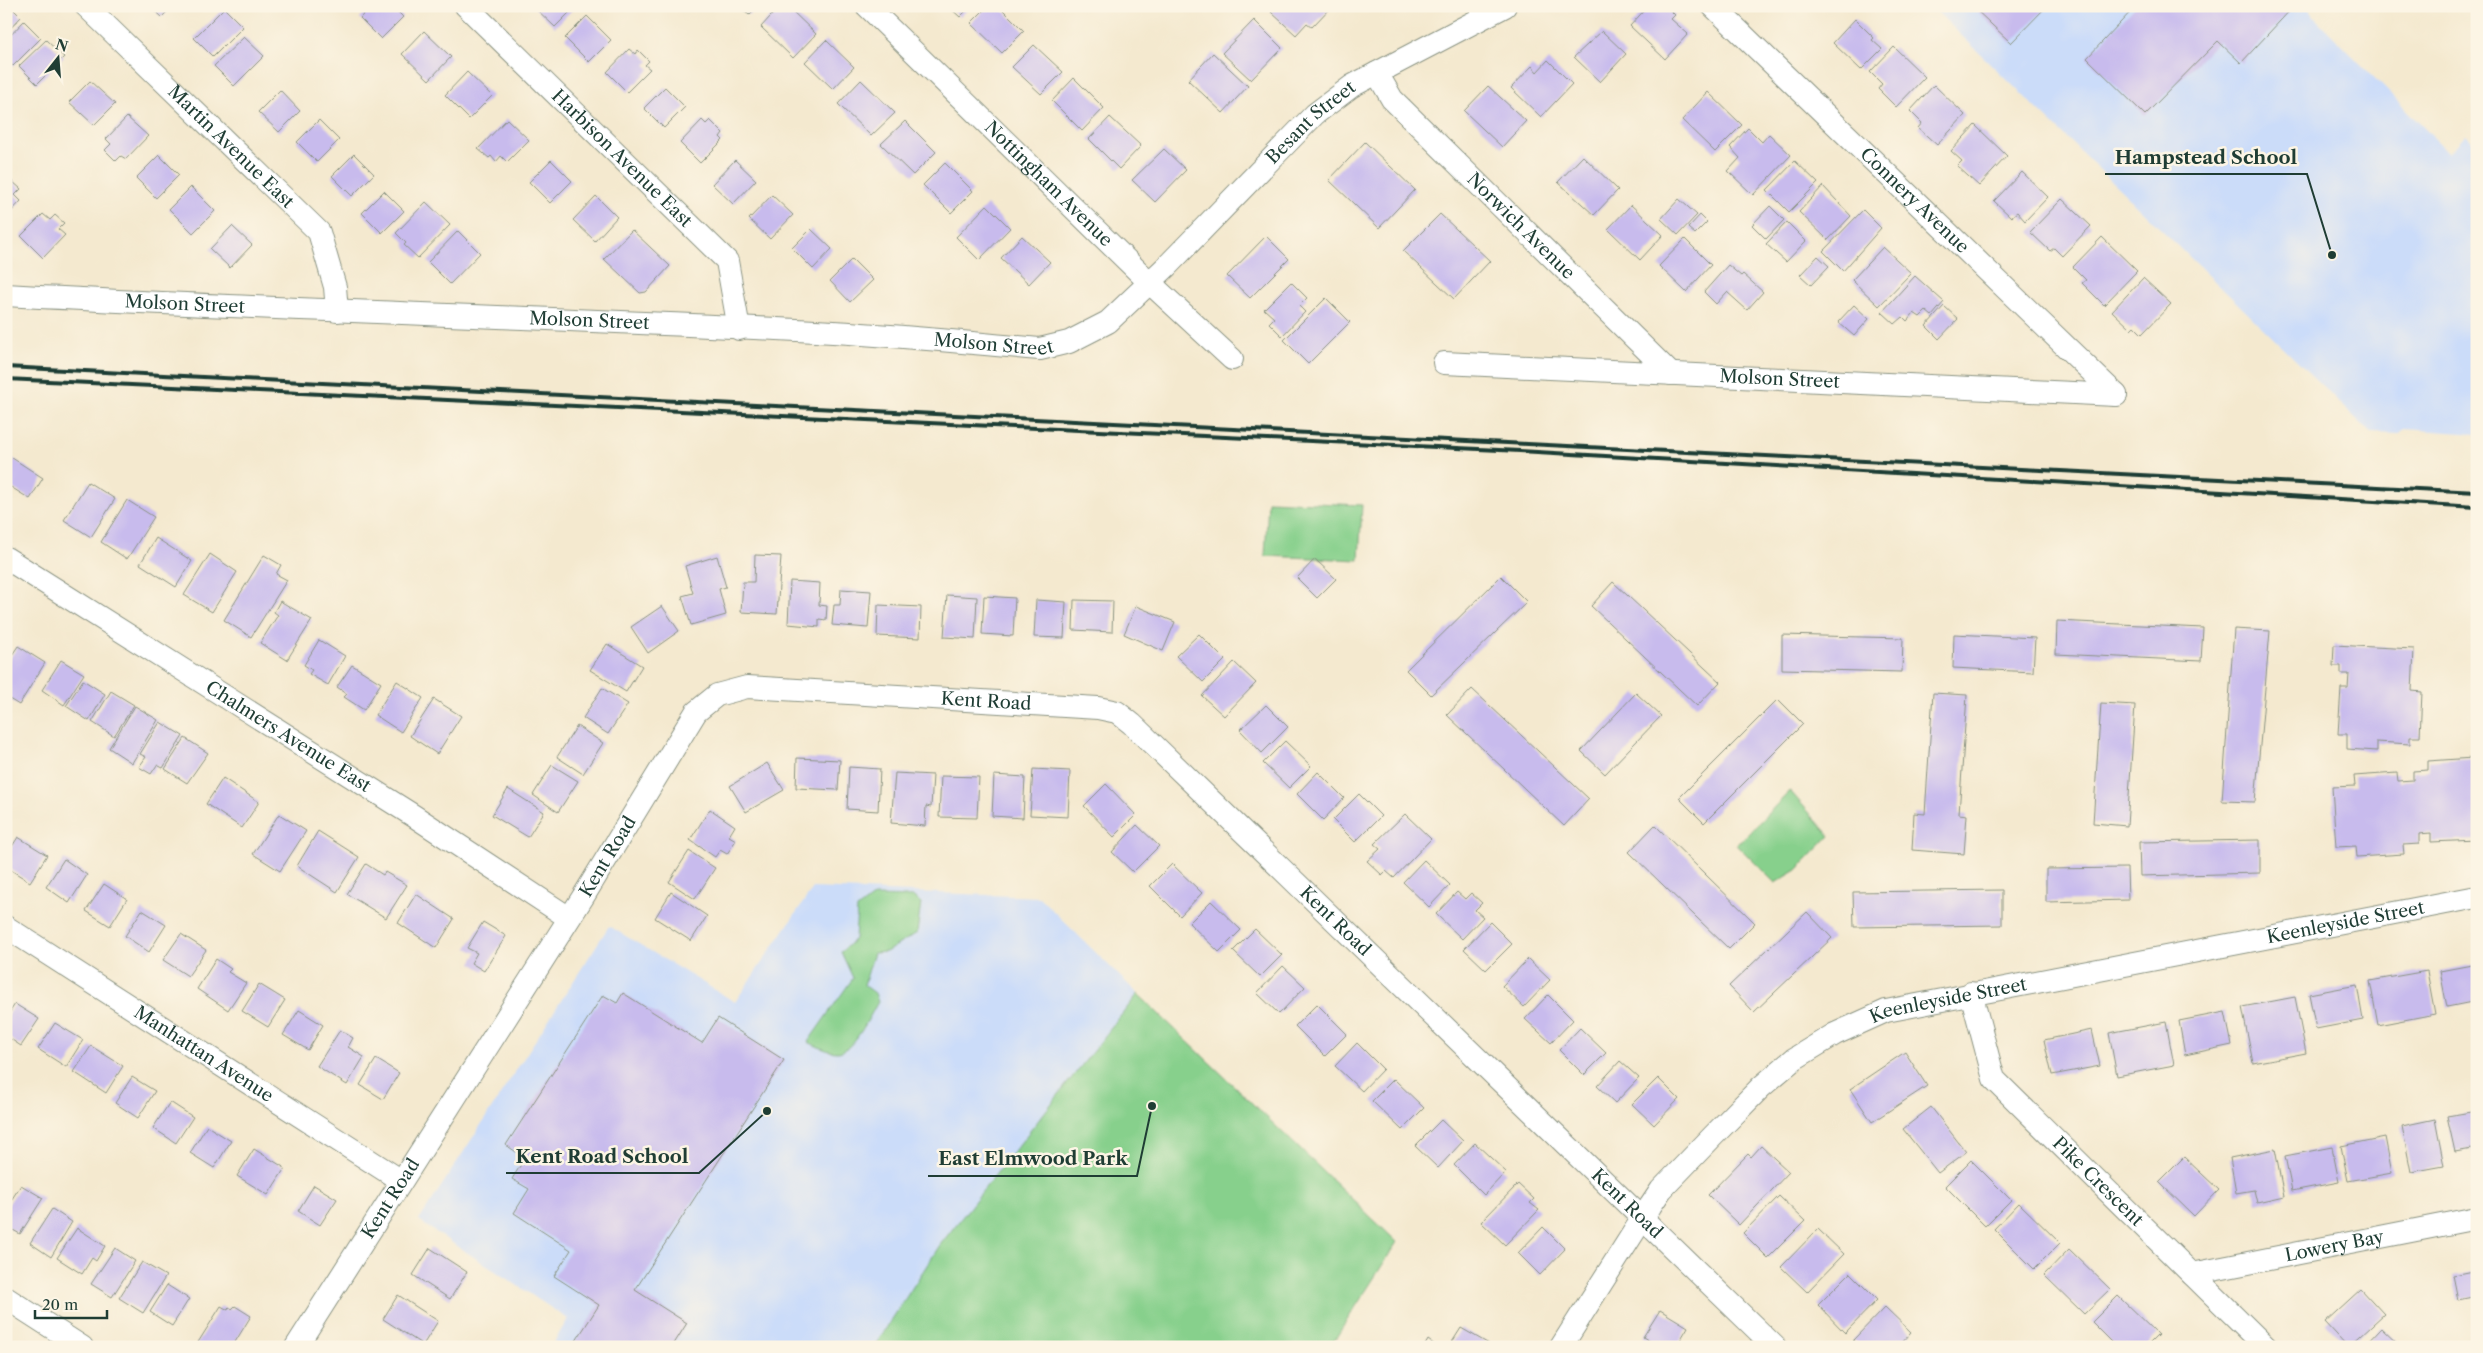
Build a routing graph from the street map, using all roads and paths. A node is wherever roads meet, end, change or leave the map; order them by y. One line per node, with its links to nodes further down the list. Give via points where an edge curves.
1 (86, 6): 9 (street, Martin Avenue East, via 319,232 335,287)
2 (466, 6): 10 (street, Harbison Avenue East, via 727,261)
3 (867, 6): 7 (street, Nottingham Avenue)
4 (1505, 6): 6 (street, Besant Street)
5 (1714, 6): 14 (street, Connery Avenue)
6 (1377, 73): 7 (street, Besant Street, via 1315,114); 13 (street, Norwich Avenue, via 1392,99)
7 (1150, 283): 10 (street, Molson Street, via 1108,322 1069,342 1040,348 833,332); 11 (street, Nottingham Avenue)
8 (6, 295): 9 (street, Molson Street)
9 (336, 311): 10 (street, Molson Street)
10 (739, 329)
11 (1232, 359)
12 (1444, 363): 13 (street, Molson Street)
13 (1671, 374): 14 (street, Molson Street)
14 (2116, 395)
15 (6, 558): 17 (street, Chalmers Avenue East)
16 (2477, 897): 19 (street, Keenleyside Street)
17 (569, 918): 20 (street, Kent Road); 21 (street, Kent Road, via 696,712 717,695 748,687 1098,708 1117,712)
18 (6, 927): 20 (street, Manhattan Avenue)
19 (1971, 993): 21 (street, Keenleyside Street, via 1886,1011 1835,1034 1794,1060 1761,1087 1661,1190); 23 (street, Pike Crescent, via 1994,1079)
20 (400, 1180): 26 (street, Kent Road)
21 (1642, 1218): 27 (street, Keenleyside Street); 28 (street, Kent Road)
22 (2477, 1218): 23 (street, Lowery Bay)
23 (2192, 1274): 29 (street, Pike Crescent)
24 (6, 1298): 25 (street)
25 (82, 1347)
26 (296, 1347)
27 (1561, 1347)
28 (1775, 1347)
29 (2266, 1347)

